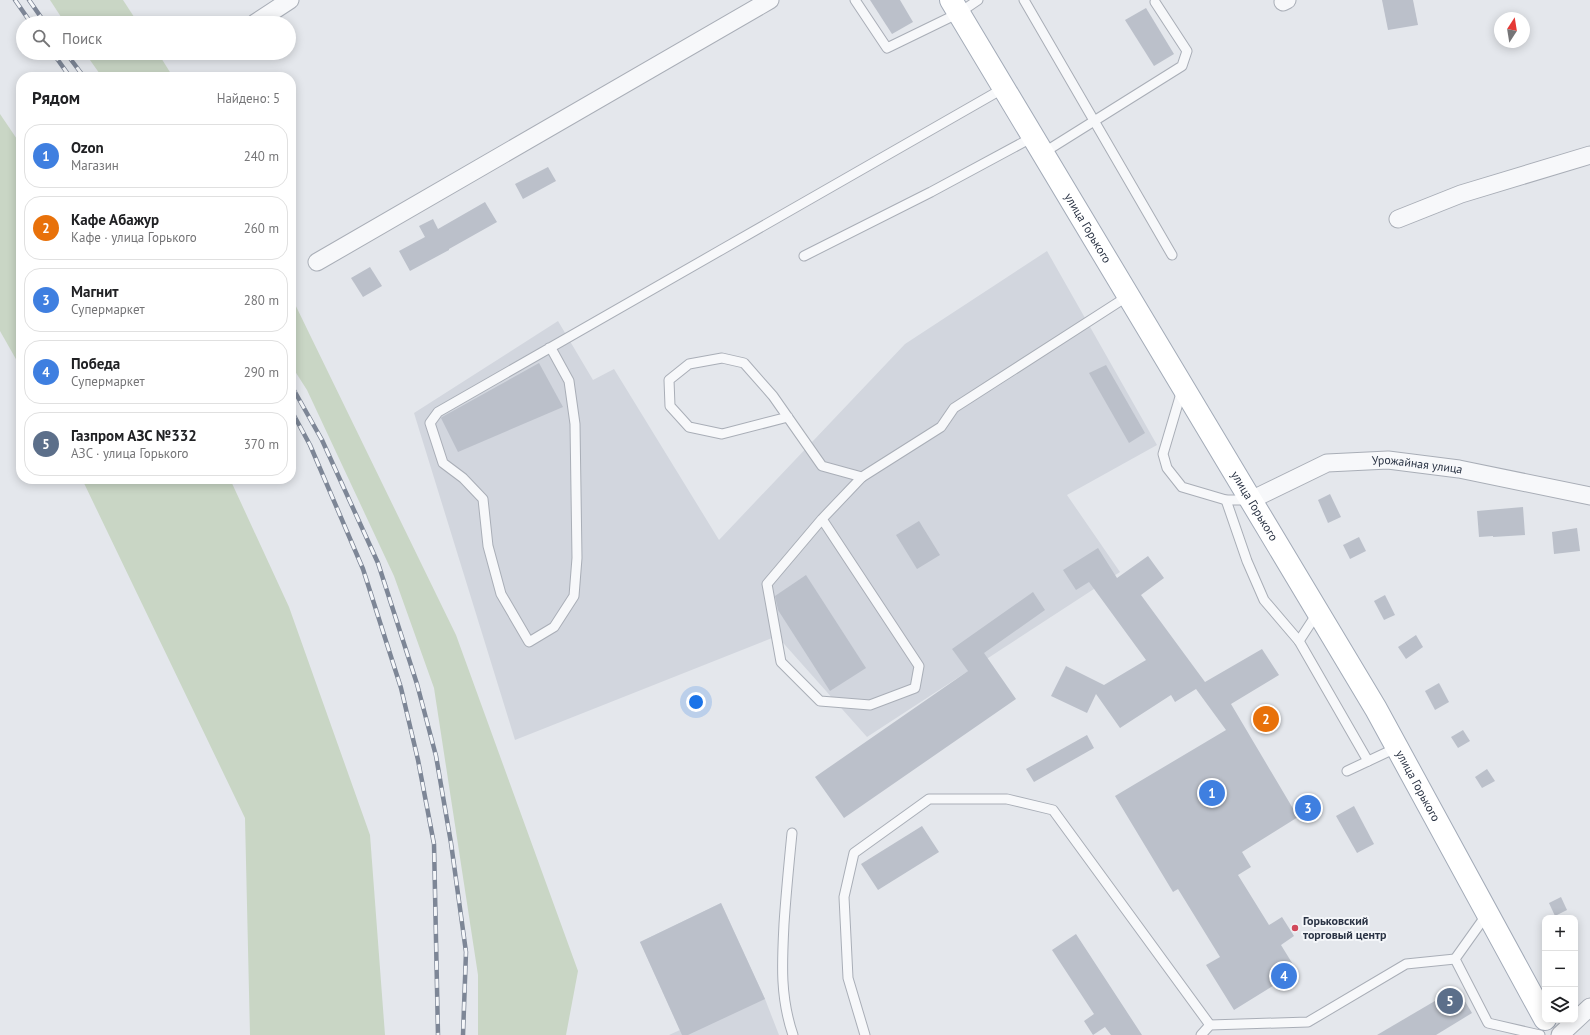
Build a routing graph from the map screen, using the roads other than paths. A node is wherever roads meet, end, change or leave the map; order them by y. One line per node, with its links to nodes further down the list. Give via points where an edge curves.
1 (290, 0): 8 (street)
2 (770, 0): 16 (street)
3 (855, 0): 7 (lane, via 887,48)
4 (978, 0): 7 (lane)
5 (1024, 0): 10 (lane)
6 (1155, 2): 10 (lane, via 1187,51 1182,66)
7 (955, 6): 9 (main road, улица Горького)
8 (266, 16)
9 (1004, 88): 11 (main road, улица Горького); 18 (lane)
10 (1094, 121): 11 (lane); 14 (lane)
11 (1038, 145): 15 (lane, via 931,192); 17 (main road, улица Горького)
12 (1590, 155): 13 (street, via 1461,194)
13 (1398, 219)
14 (1172, 255)
15 (804, 256)
16 (317, 262)
17 (1128, 296): 19 (main road, улица Горького); 21 (lane, via 954,408 941,427)
18 (549, 348): 18 (lane, via 438,412 430,423 443,463 463,478 483,500 488,546 501,594 529,642 554,627 574,596 577,558 575,424 569,381)
19 (1183, 387): 23 (lane, via 1163,454 1167,468 1182,487); 24 (main road, улица Горького)
20 (788, 417): 20 (lane, via 744,363 722,358 689,364 669,380 670,406 689,427 722,434); 21 (lane, via 822,466)
21 (862, 477): 25 (lane)
22 (1590, 496): 24 (street, Урожайная улица, via 1459,469 1388,460 1327,463)
23 (1226, 500): 24 (lane); 27 (lane, via 1264,600)
24 (1251, 500): 26 (main road, улица Горького)
25 (822, 519): 25 (lane, via 766,584 781,662 820,701 870,705 915,688 919,666)
26 (1318, 612): 27 (lane); 28 (main road, улица Горького, via 1376,709)
27 (1299, 641): 29 (lane)
28 (1396, 748): 29 (lane); 32 (main road, улица Горького)
29 (1368, 761): 30 (lane)
30 (1347, 771)
31 (792, 833): 38 (lane, via 782,957 782,990)
32 (1487, 914): 33 (lane); 35 (main road, улица Горького)
33 (1455, 959): 37 (lane, via 1406,964 1308,1022); 41 (lane, via 1488,1023)
34 (1590, 1007): 43 (street)
35 (1542, 1014)
36 (1547, 1023): 42 (main road, улица Горького)
37 (1210, 1025): 39 (lane, via 1054,810 1007,799 929,799 854,853 844,897 848,978); 40 (lane)
38 (793, 1035)
39 (865, 1035)
40 (1201, 1035)
41 (1540, 1035)
42 (1554, 1035)
43 (1560, 1035)

